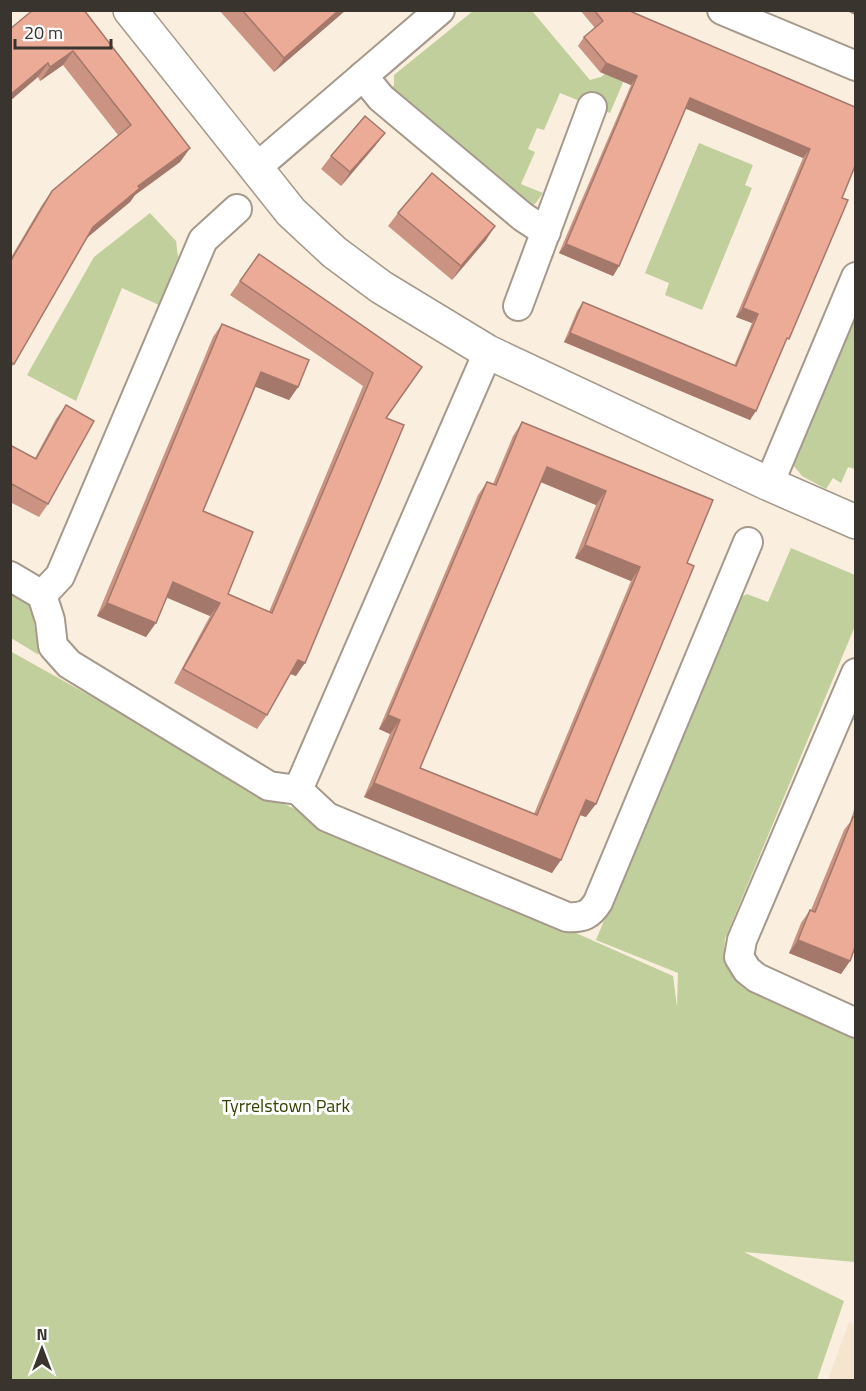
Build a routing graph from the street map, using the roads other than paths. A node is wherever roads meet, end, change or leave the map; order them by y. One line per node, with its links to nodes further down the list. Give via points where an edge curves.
1 (130, 10): 7 (street)
2 (440, 10): 5 (street)
3 (722, 10): 4 (street)
4 (855, 66)
5 (363, 76): 7 (street); 9 (street, via 381,98 523,218)
6 (592, 107): 9 (street)
7 (256, 168): 12 (street, via 291,212 334,252 381,287)
8 (237, 209): 17 (street, via 203,240 60,576)
9 (546, 232): 11 (street)
10 (855, 277): 13 (street)
11 (518, 306)
12 (488, 352): 13 (street); 19 (street)
13 (769, 484): 14 (street)
14 (855, 522)
15 (748, 542): 19 (street, via 598,902 581,918 567,918 327,817)
16 (10, 576): 17 (street)
17 (42, 595): 19 (street, via 53,646 69,664 268,786)
18 (855, 673): 20 (street, via 742,940 739,957 757,978)
19 (298, 790)
20 (855, 1023)

